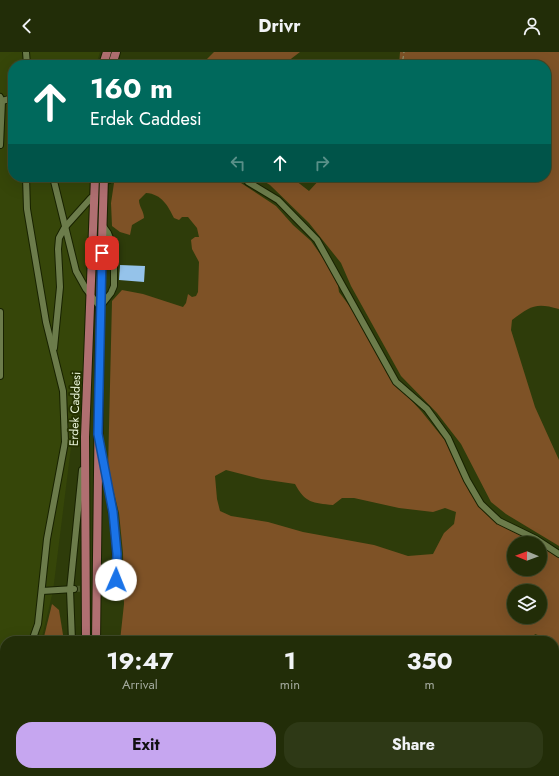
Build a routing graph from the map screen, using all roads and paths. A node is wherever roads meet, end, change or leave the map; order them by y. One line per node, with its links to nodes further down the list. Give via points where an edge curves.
1 (1, 99): 2 (lane)
2 (0, 145)
3 (26, 182): 14 (lane, via 27,209 46,322)
4 (55, 182): 10 (lane)
5 (95, 182): 11 (main road, Erdek Caddesi)
6 (108, 182): 9 (main road, Erdek Caddesi)
7 (248, 182): 18 (lane, via 278,200 317,240 396,382 426,409 448,438 481,504 499,521 536,539)
8 (91, 198): 10 (lane)
9 (103, 226): 12 (main road, Erdek Caddesi); 12 (lane, via 114,248 114,286)
10 (65, 227): 11 (lane, via 76,271); 14 (lane, via 59,238 58,249 60,287)
11 (90, 295): 12 (lane); 17 (main road, Erdek Caddesi)
12 (100, 307): 16 (main road, Erdek Caddesi)
13 (0, 312): 15 (lane)
14 (54, 352): 21 (lane, via 63,391 65,442 47,539)
15 (0, 376)
16 (98, 434): 19 (lane, via 113,512 117,554 116,588); 25 (main road, Erdek Caddesi)
17 (85, 437): 20 (lane); 24 (main road, Erdek Caddesi)
18 (559, 554)
19 (101, 588)
20 (72, 590): 21 (lane); 23 (lane)
21 (42, 591): 22 (lane, via 38,624)
22 (34, 636)
23 (72, 636)
24 (86, 636)
25 (96, 636)

